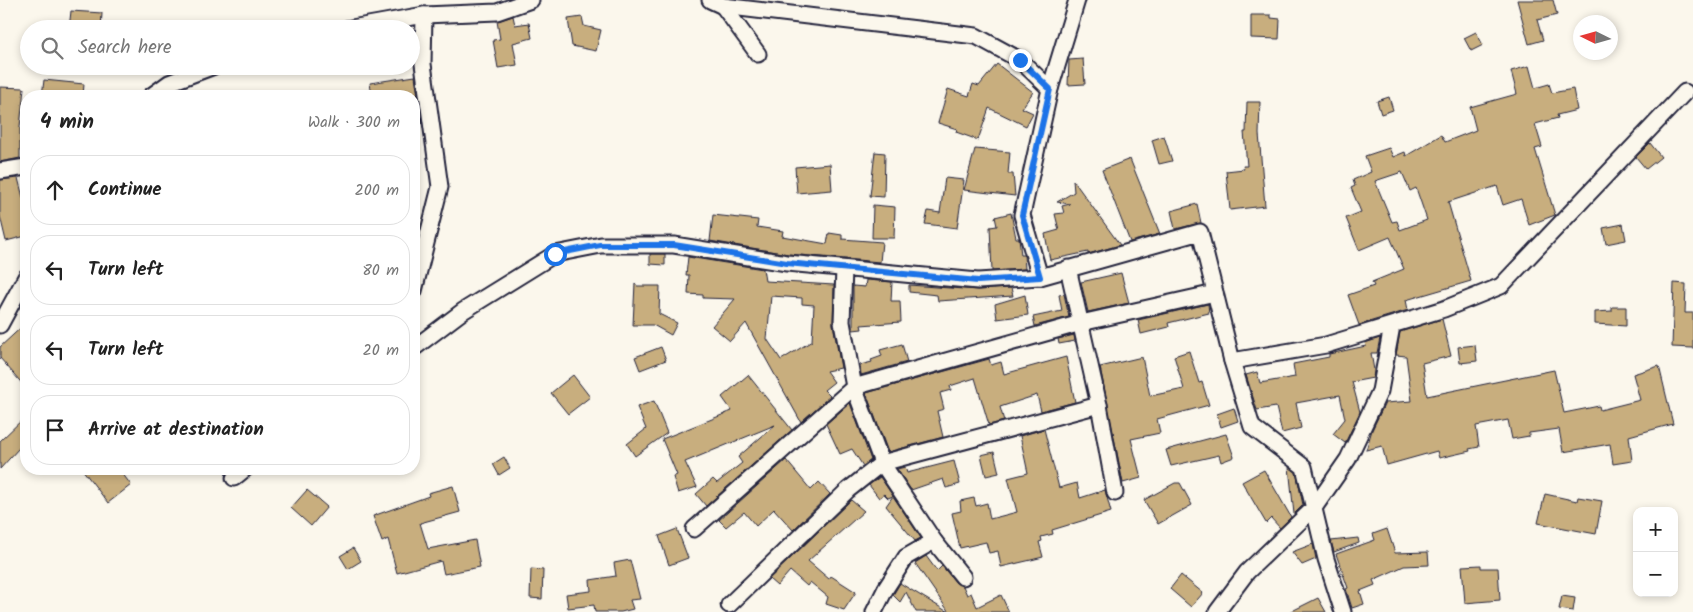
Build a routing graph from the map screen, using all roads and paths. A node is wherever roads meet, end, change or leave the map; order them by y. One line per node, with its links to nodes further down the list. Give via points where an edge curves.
1 (530, 0): 4 (street, via 497,12)
2 (1077, 0): 8 (street)
3 (716, 3): 6 (street); 8 (street, via 976,36 1020,60)
4 (424, 15): 5 (street); 13 (street, via 423,64 440,187)
5 (396, 20)
6 (758, 54)
7 (189, 75): 9 (street, via 169,82)
8 (1050, 89): 16 (street, via 1022,215)
9 (159, 90)
10 (1685, 92): 21 (street, via 1501,286)
11 (20, 168): 12 (street)
12 (0, 171)
13 (420, 267)
14 (1068, 268): 16 (street); 18 (street, via 1200,232); 19 (street)
15 (844, 269): 16 (street, via 978,281); 22 (street, via 674,245 600,245 555,254 463,311); 24 (street, via 842,322)
16 (1040, 277)
17 (20, 288): 20 (street)
18 (1214, 293): 19 (street); 23 (street)
19 (1081, 323): 24 (street); 25 (street)
20 (0, 325)
21 (1392, 326): 23 (street, via 1326,345); 28 (street, via 1380,391 1348,459)
22 (420, 343)
23 (1232, 361): 28 (street, via 1252,427 1304,467)
24 (854, 387): 26 (street); 29 (street)
25 (1099, 405): 26 (street); 27 (street)
26 (882, 463): 30 (street); 32 (street, via 848,490)
27 (1115, 493)
28 (1314, 508): 34 (street, via 1247,572); 35 (street)
29 (694, 530)
30 (934, 540): 31 (street); 33 (street, via 906,557)
31 (963, 577)
32 (729, 605)
33 (874, 612)
34 (1217, 612)
35 (1343, 612)

